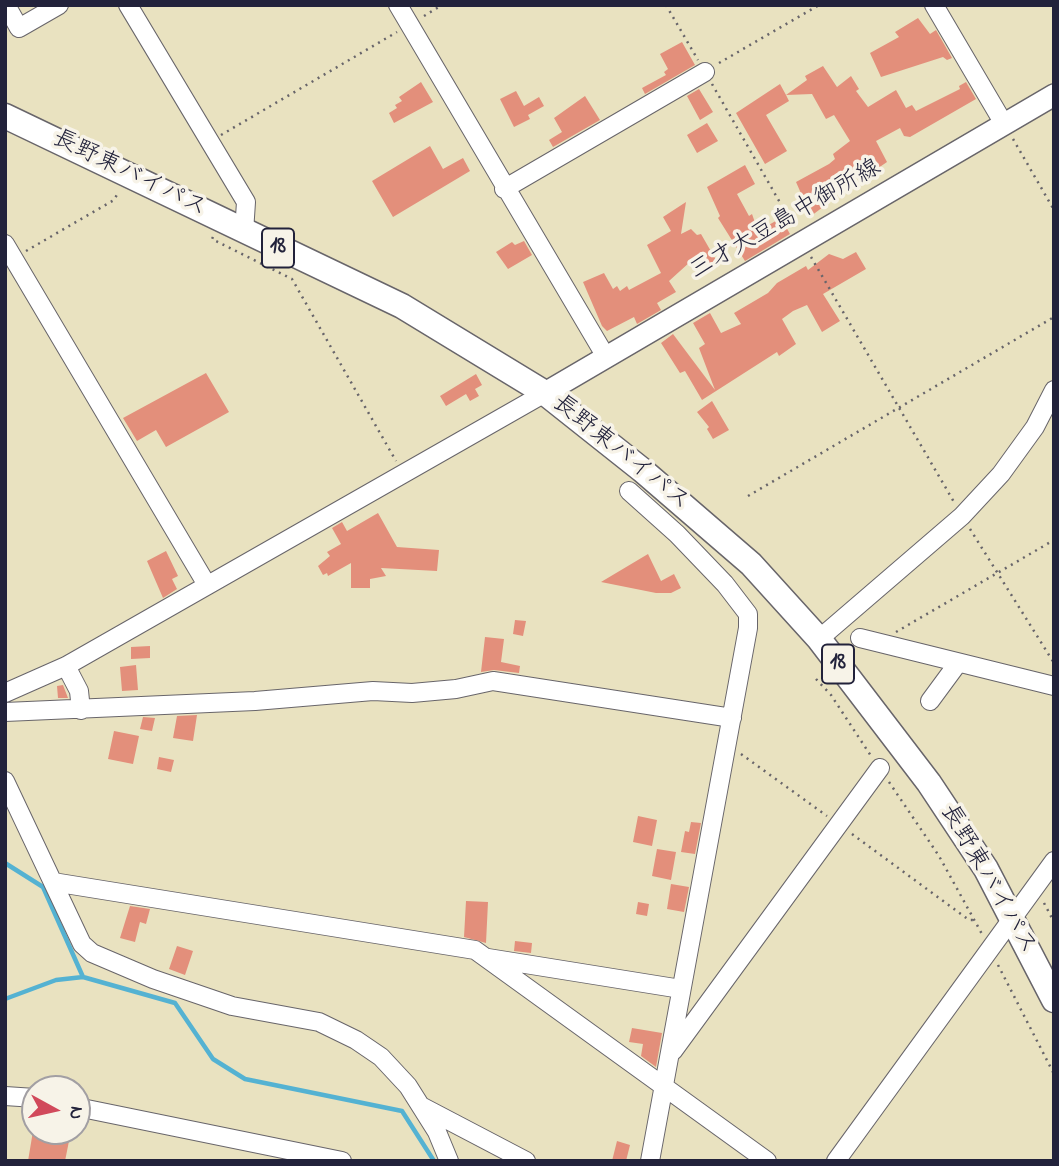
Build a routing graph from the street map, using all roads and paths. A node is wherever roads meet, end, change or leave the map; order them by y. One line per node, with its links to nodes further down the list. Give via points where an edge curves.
1 (6, 5): 2 (street, via 19,28)
2 (59, 5)
3 (128, 5): 14 (street)
4 (398, 5): 9 (street)
5 (442, 5): 9 (path)
6 (666, 5): 10 (path)
7 (819, 5): 10 (path)
8 (934, 5): 13 (street)
9 (409, 25): 14 (path); 16 (street)
10 (705, 72): 16 (street); 20 (path)
11 (1054, 95): 13 (main road, 三才大豆島中御所線)
12 (5, 116): 15 (highway, 長野東バイパス / 18)
13 (1004, 124): 17 (path); 20 (main road, 三才大豆島中御所線)
14 (211, 141): 19 (street, via 246,202)
15 (129, 174): 18 (highway, 長野東バイパス / 18); 21 (path, via 114,200)
16 (504, 189): 23 (street)
17 (1054, 210)
18 (217, 218): 19 (highway, 長野東バイパス / 18); 27 (path, via 212,239 292,279)
19 (244, 232): 25 (highway, 長野東バイパス / 18, via 402,306)
20 (803, 243): 23 (main road, 三才大豆島中御所線); 26 (path)
21 (10, 251): 33 (street)
22 (1054, 317): 26 (path)
23 (606, 357): 25 (main road, 三才大豆島中御所線)
24 (1054, 390): 30 (street, via 1001,474)
25 (545, 393): 27 (street); 35 (highway, 長野東バイパス / 18, via 751,564)
26 (900, 408): 29 (path); 30 (path)
27 (403, 473): 33 (street)
28 (629, 491): 46 (street, via 677,534 748,614)
29 (748, 496)
30 (962, 516): 32 (path); 35 (street)
31 (1054, 540): 32 (path)
32 (996, 573): 36 (path); 38 (path)
33 (207, 585): 39 (street)
34 (860, 638): 36 (street)
35 (819, 639): 52 (highway, 長野東バイパス / 18, via 929,783)
36 (880, 642): 37 (street)
37 (958, 663): 41 (street); 43 (street)
38 (1054, 663)
39 (66, 666): 42 (street); 44 (street, via 79,691)
40 (816, 679): 47 (path)
41 (1054, 686)
42 (5, 693)
43 (930, 701)
44 (82, 710): 45 (street); 46 (street, via 456,689 493,681)
45 (5, 712)
46 (732, 718): 56 (street)
47 (880, 768): 54 (path, via 939,856); 58 (street)
48 (5, 782): 50 (street)
49 (1054, 861): 51 (street)
50 (53, 882): 55 (street, via 475,950); 61 (street, via 82,944 92,953 233,1006 319,1022 381,1057)
51 (1035, 886): 52 (street); 53 (path)
52 (1013, 917): 54 (street); 57 (highway, 長野東バイパス / 18)
53 (1054, 922)
54 (990, 949): 59 (path); 68 (street)
55 (485, 957): 56 (street); 60 (street)
56 (681, 989): 58 (street)
57 (1054, 1000)
58 (669, 1056): 60 (street)
59 (1054, 1074)
60 (663, 1086): 66 (street); 67 (street)
61 (420, 1105): 64 (street); 65 (street)
62 (91, 1110): 63 (street)
63 (342, 1161)
64 (449, 1161)
65 (526, 1161)
66 (650, 1161)
67 (767, 1161)
68 (836, 1161)

